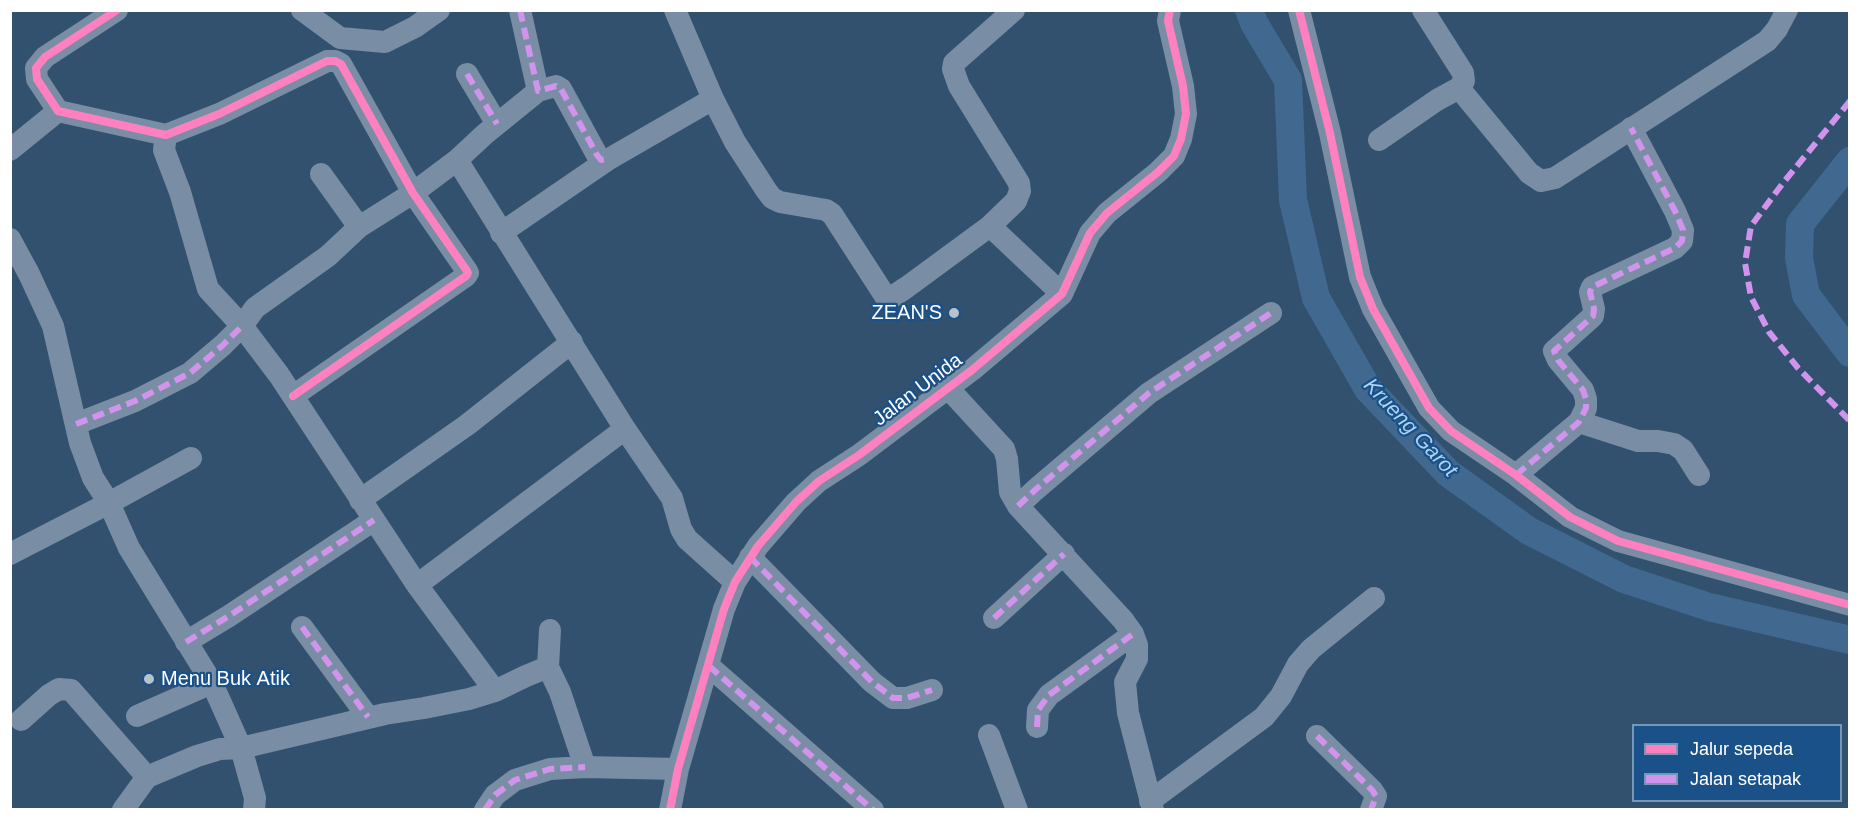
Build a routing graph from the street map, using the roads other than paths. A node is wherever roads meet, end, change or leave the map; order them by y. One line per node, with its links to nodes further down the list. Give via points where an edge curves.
1 (117, 10): 17 (street, via 45,57 36,68 37,79)
2 (302, 10): 11 (street)
3 (439, 10): 11 (street, via 386,42)
4 (520, 10): 15 (street)
5 (675, 10): 16 (street)
6 (1014, 10): 27 (street, via 954,63 953,69 959,86 1019,183 1016,201)
7 (1170, 10): 31 (street, Jalan Unida, via 1168,21 1186,114 1181,139 1174,156 1107,213 1090,233)
8 (1299, 10): 41 (street, via 1360,277 1373,309 1429,408 1451,432)
9 (1423, 10): 14 (street, via 1463,73 1464,81)
10 (1787, 10): 19 (street, via 1767,41)
11 (340, 38): 12 (street)
12 (335, 61): 20 (street, via 327,61 219,114); 26 (street, via 341,64)
13 (467, 74): 18 (street)
14 (1459, 88): 19 (street, via 1529,173 1541,181 1555,178); 21 (street)
15 (538, 91): 18 (street); 23 (street, via 556,86 561,89 597,155 601,160)
16 (713, 99): 23 (street); 27 (street, via 735,142 772,198 832,214 889,298)
17 (58, 111): 20 (street); 22 (street)
18 (496, 124): 24 (street)
19 (1631, 128): 37 (street, via 1675,211 1683,230 1682,241 1675,248 1592,287 1593,316 1555,348 1554,354 1586,399)
20 (166, 135): 33 (street, via 164,150 208,289)
21 (1379, 140)
22 (10, 150)
23 (609, 159): 29 (street)
24 (457, 160): 26 (street); 29 (street)
25 (321, 174): 28 (street)
26 (413, 193): 28 (street); 36 (street, via 468,273)
27 (990, 226): 31 (street)
28 (358, 227): 33 (street, via 328,256 255,308)
29 (501, 233): 34 (street)
30 (10, 239): 38 (street, via 53,326)
31 (1062, 294): 35 (street, Jalan Unida)
32 (1271, 313): 45 (street, via 1149,393)
33 (242, 326): 36 (street); 38 (street, via 190,373 135,401)
34 (572, 342): 39 (street); 43 (street, via 467,425)
35 (947, 387): 45 (street, via 1004,449 1010,492); 49 (street, Jalan Unida, via 819,481 775,524)
36 (293, 396): 43 (street)
37 (1579, 422): 41 (street); 42 (street, via 1638,441 1674,444 1683,450)
38 (76, 424): 44 (street, via 93,478)
39 (625, 429): 50 (street, via 672,498 687,539); 51 (street)
40 (191, 458): 44 (street)
41 (1516, 475): 53 (street, via 1570,517 1618,541)
42 (1699, 475)
43 (360, 500): 46 (street)
44 (109, 503): 47 (street); 58 (street, via 129,548)
45 (1018, 506): 48 (street)
46 (374, 520): 51 (street); 58 (street)
47 (10, 554)
48 (1064, 554): 54 (street); 57 (street)
49 (750, 557): 50 (street, Jalan Unida); 62 (street, via 872,682 893,698)
50 (735, 582): 59 (street, Jalan Unida)
51 (417, 585): 63 (street)
52 (1374, 598): 74 (street, via 1311,649 1264,717)
53 (1850, 605)
54 (994, 618)
55 (302, 627): 65 (street)
56 (549, 630): 60 (street)
57 (1133, 634): 67 (street, via 1048,695 1038,710); 74 (street, via 1137,659 1125,682 1128,713)
58 (186, 642): 61 (street)
59 (709, 666): 72 (street, Jalan Unida); 79 (street)
60 (548, 667): 63 (street); 71 (street)
61 (212, 683): 64 (street); 70 (street)
62 (932, 690)
63 (495, 691): 65 (street)
64 (137, 716)
65 (368, 717): 70 (street)
66 (21, 720): 73 (street, via 59,689 71,690)
67 (1037, 728)
68 (989, 735): 80 (street)
69 (1317, 736): 81 (street, via 1372,790 1376,796)
70 (241, 748): 73 (street, via 220,749); 76 (street, via 255,798)
71 (585, 767): 72 (street); 77 (street, via 550,768 515,780 495,795)
72 (678, 769): 78 (street, Jalan Unida)
73 (147, 777): 75 (street)
74 (1151, 805)
75 (123, 810)
76 (254, 810)
77 (485, 810)
78 (670, 810)
79 (873, 810)
80 (1017, 810)
81 (1371, 810)

